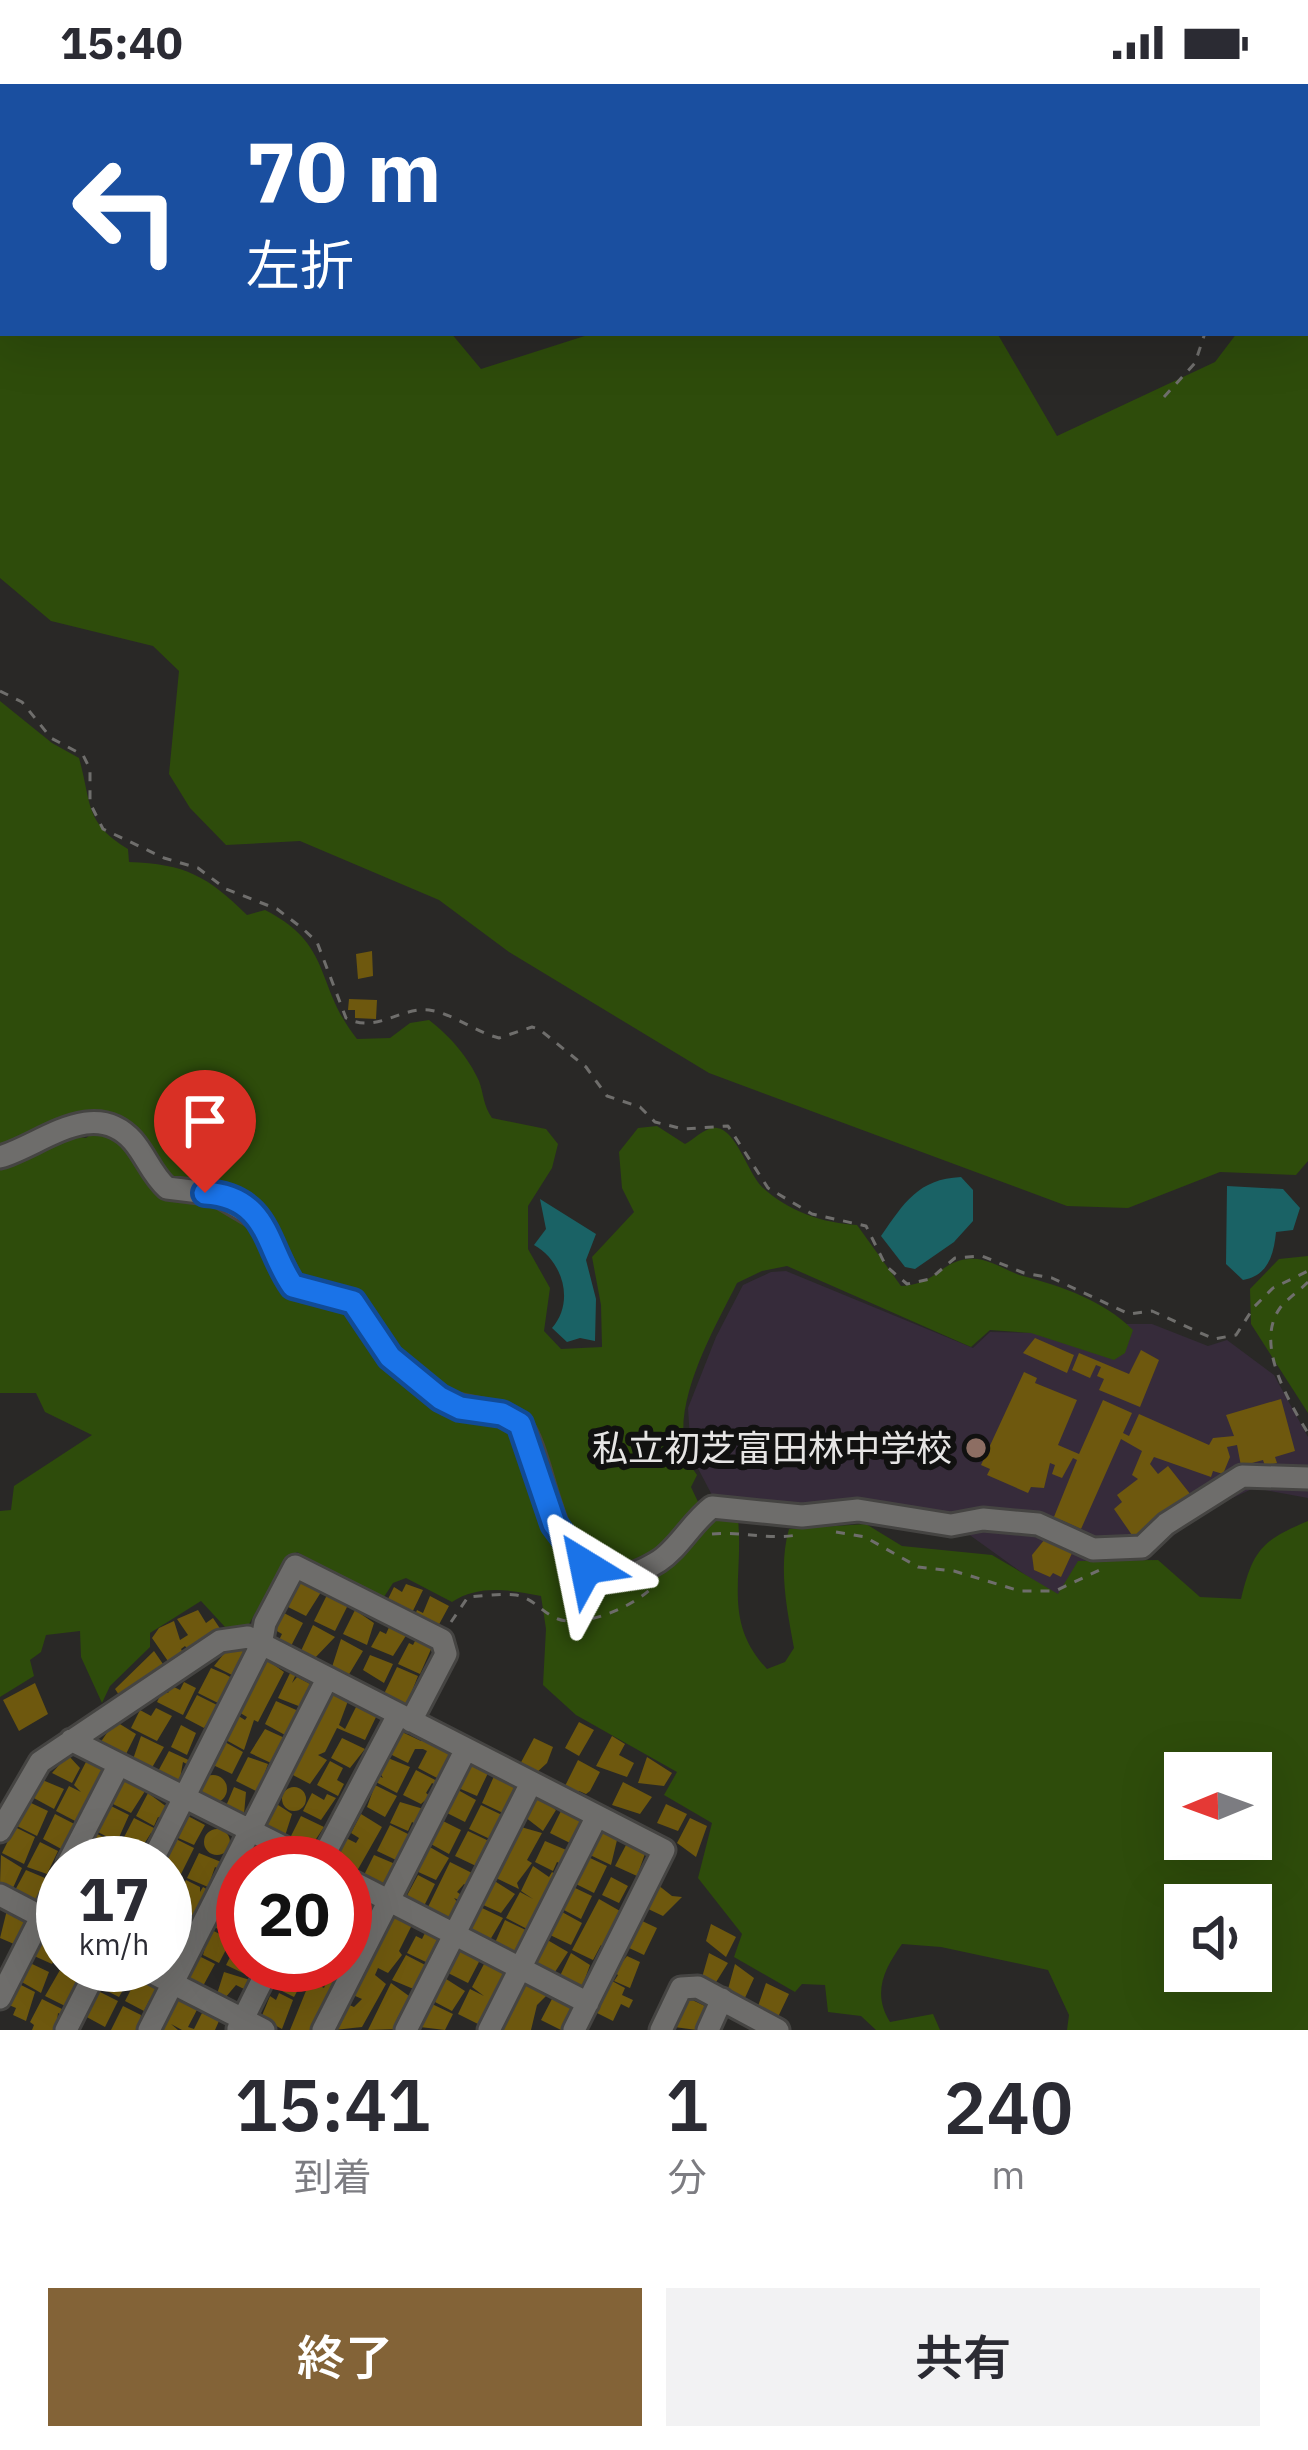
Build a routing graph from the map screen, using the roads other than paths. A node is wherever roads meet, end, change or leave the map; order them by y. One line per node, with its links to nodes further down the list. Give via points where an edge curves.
1 (0, 1157): 2 (street, via 57,1128 116,1129 167,1188 216,1194 243,1208 266,1226 293,1286 353,1302 390,1357 447,1403 520,1424 566,1545 592,1571 622,1573 658,1561 712,1507 1038,1524 1093,1550 1142,1547 1242,1476)
2 (1308, 1478)
3 (261, 1645): 4 (street); 5 (street, via 295,1566 442,1640 446,1654); 6 (street, via 229,1636); 10 (street)
4 (326, 1679): 5 (street); 12 (street)
5 (404, 1718): 7 (street); 17 (street)
6 (71, 1740): 8 (street); 13 (street, via 30,1773)
7 (466, 1750): 9 (street); 20 (street)
8 (118, 1764): 10 (street); 14 (street)
9 (531, 1783): 11 (street); 23 (street)
10 (184, 1797): 12 (street); 15 (street)
11 (597, 1816): 25 (street); 32 (street, via 664,1850)
12 (250, 1830): 16 (street); 24 (street)
13 (0, 1831)
14 (82, 1836)
15 (164, 1836)
16 (262, 1836)
17 (334, 1836)
18 (372, 1892): 20 (street)
19 (0, 1895): 21 (street)
20 (389, 1901): 23 (street); 37 (street)
21 (36, 1914)
22 (36, 1927): 30 (street)
23 (454, 1934): 25 (street); 38 (street)
24 (192, 1945)
25 (520, 1968): 32 (street); 39 (street)
26 (85, 1992): 34 (street)
27 (168, 1992): 35 (street)
28 (187, 1992): 33 (street)
29 (256, 1992): 33 (street)
30 (0, 1998)
31 (722, 2000): 41 (street, via 682,1988); 42 (street); 43 (street)
32 (588, 2002): 40 (street)
33 (240, 2025): 36 (street)
34 (66, 2030)
35 (149, 2030)
36 (264, 2030)
37 (323, 2030)
38 (406, 2030)
39 (489, 2030)
40 (574, 2030)
41 (661, 2030)
42 (708, 2030)
43 (778, 2030)

